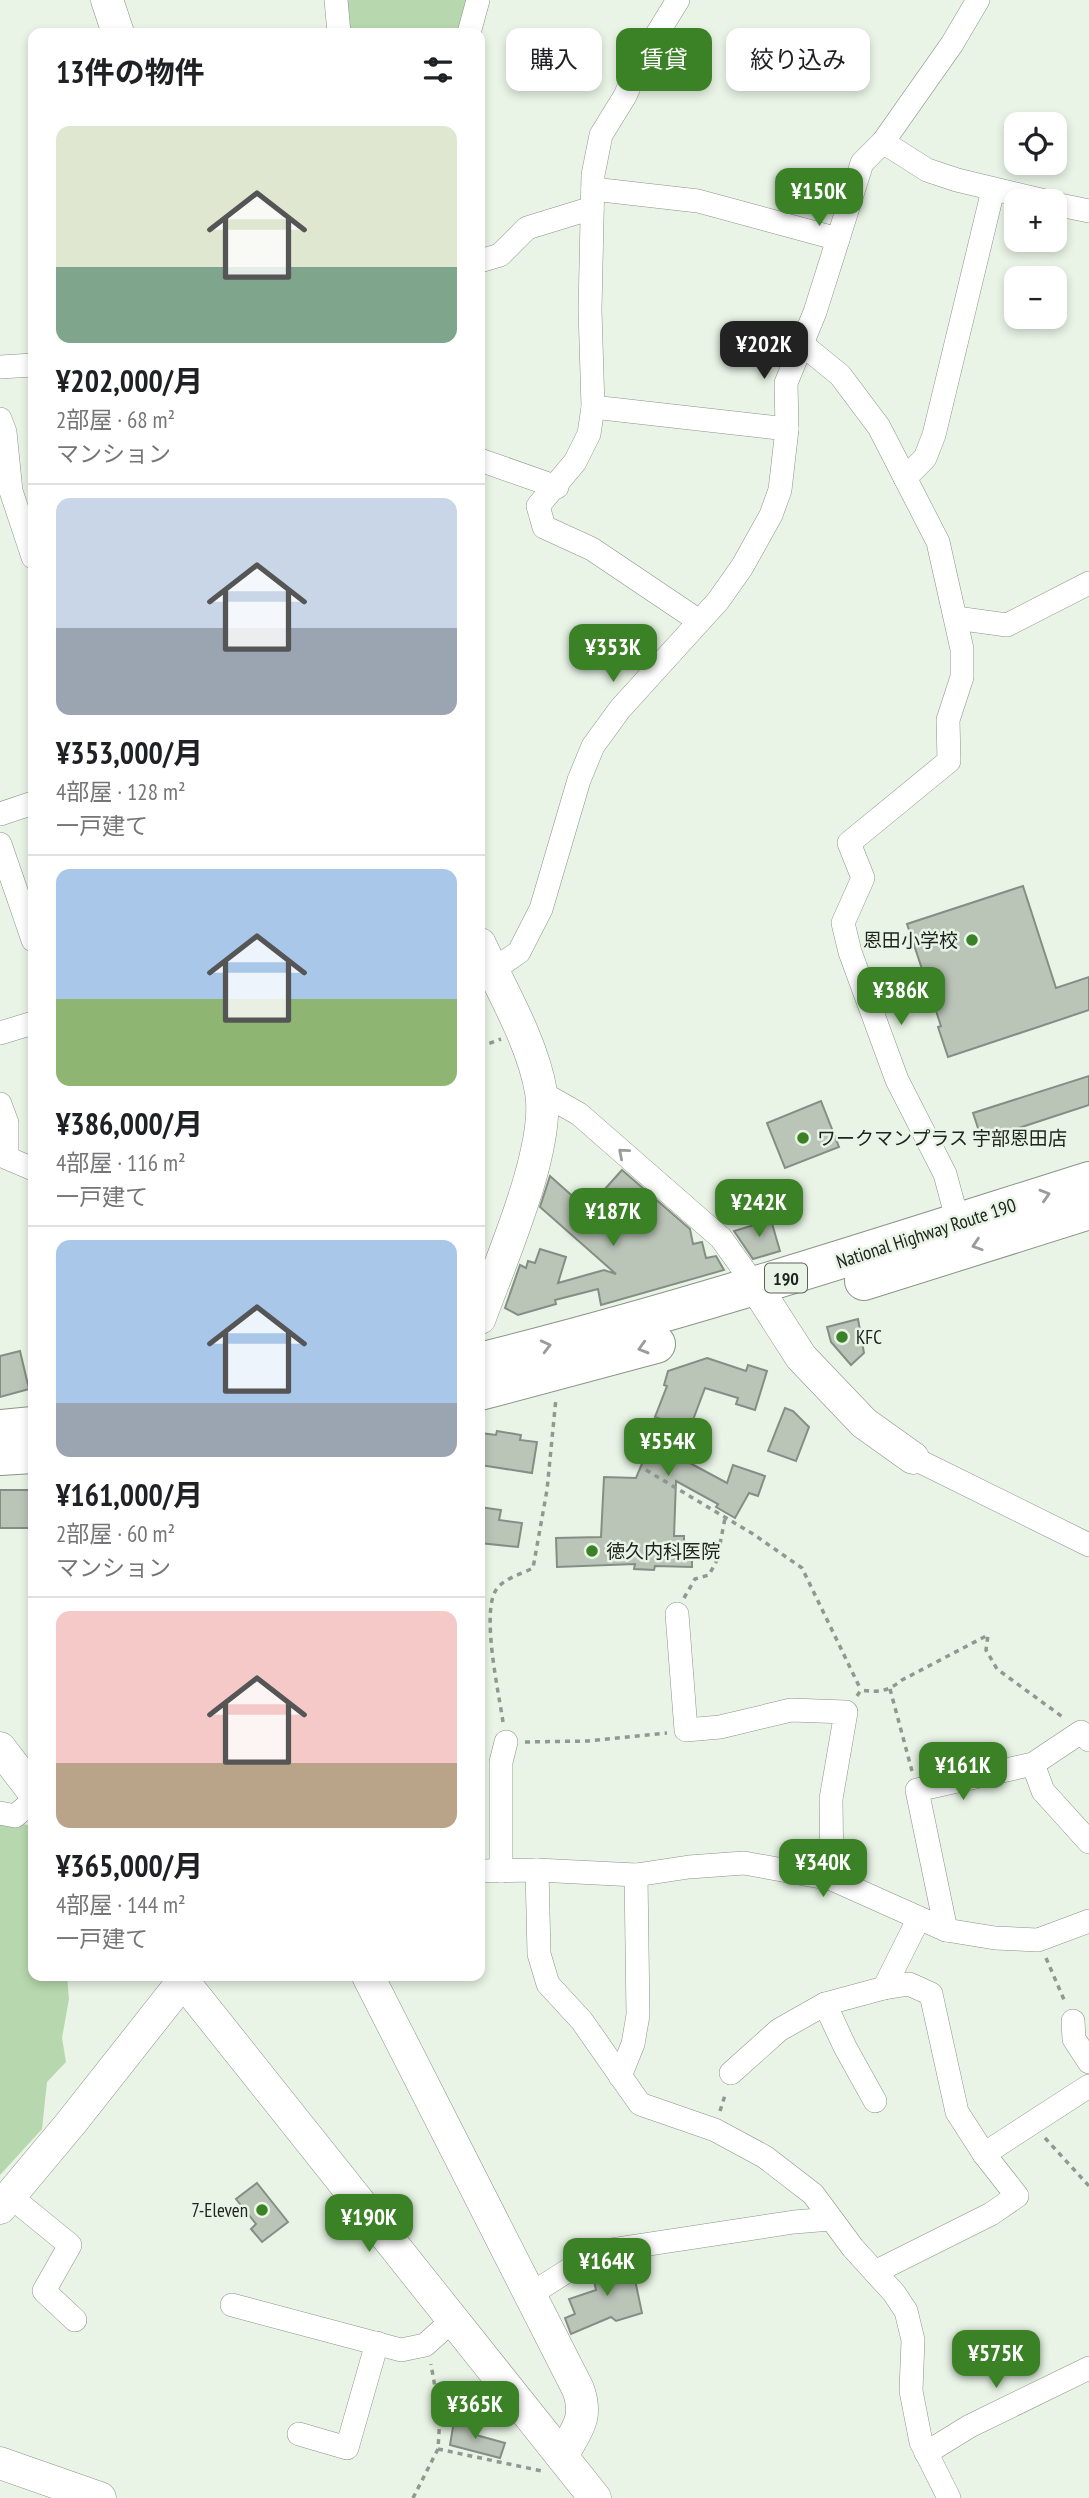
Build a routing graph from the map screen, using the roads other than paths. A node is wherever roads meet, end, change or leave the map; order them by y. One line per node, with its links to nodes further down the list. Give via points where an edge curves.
1 (107, 0): 6 (street)
2 (336, 0): 7 (street)
3 (478, 0): 8 (street)
4 (678, 0): 12 (street, via 601,135)
5 (978, 0): 9 (street)
6 (116, 28)
7 (339, 28)
8 (470, 28)
9 (883, 142): 10 (street, via 927,170); 15 (street, via 862,163)
10 (993, 190): 11 (street); 24 (street, via 934,435 925,458)
11 (1004, 192)
12 (592, 198): 15 (street, via 698,201); 16 (street, via 527,228 500,255); 20 (street)
13 (1067, 206): 14 (street)
14 (1089, 211)
15 (838, 239): 17 (street)
16 (485, 260)
17 (803, 345): 22 (street, via 786,383); 24 (street, via 841,375 879,427)
18 (28, 365): 19 (street)
19 (0, 367)
20 (593, 407): 22 (street); 25 (street, via 589,434)
21 (0, 419): 26 (street, via 10,491)
22 (787, 429): 29 (street, via 780,490 771,515 742,568)
23 (485, 462): 25 (street)
24 (905, 478): 28 (street, via 938,542)
25 (557, 487): 29 (street, via 538,506 544,527 592,549)
26 (28, 543)
27 (1089, 583): 28 (street, via 1007,625)
28 (956, 618): 42 (street, via 962,677 948,720 949,761 849,843 863,878 843,923 897,1080 945,1174)
29 (699, 621): 34 (street, via 593,746 541,909 519,952)
30 (28, 805): 31 (street)
31 (0, 814)
32 (0, 844): 33 (street)
33 (28, 925)
34 (486, 958): 37 (street, via 532,1058)
35 (28, 1025): 36 (street)
36 (0, 1033)
37 (542, 1093): 43 (street, one-way to 37, via 721,1238 579,1114); 44 (street, via 536,1154)
38 (0, 1104): 39 (street, via 7,1123 7,1158)
39 (28, 1166)
40 (1089, 1181): 42 (highway, National Highway Route 190 / 190, one-way to 40)
41 (1089, 1210): 43 (highway, National Highway Route 190 / 190, one-way to 43)
42 (958, 1222): 43 (highway, National Highway Route 190 / 190)
43 (764, 1299): 45 (highway, National Highway Route 190 / 190, one-way to 43, via 639,1322); 46 (highway, National Highway Route 190 / 190, one-way to 46, via 586,1364); 51 (street, via 801,1357 863,1423)
44 (485, 1303)
45 (485, 1361)
46 (485, 1390)
47 (28, 1426): 48 (highway)
48 (0, 1429)
49 (28, 1454): 50 (highway)
50 (0, 1457)
51 (913, 1458): 52 (street)
52 (1089, 1545)
53 (677, 1614): 65 (street, via 687,1730 791,1710 846,1712 831,1799)
54 (1085, 1736): 57 (street)
55 (506, 1742): 63 (street)
56 (0, 1748): 58 (street)
57 (1033, 1764): 61 (street, via 1043,1791); 68 (street, via 917,1790)
58 (28, 1784)
59 (28, 1805): 60 (street, via 15,1816)
60 (0, 1813)
61 (1089, 1842)
62 (537, 1870): 63 (street); 64 (street); 77 (street, via 539,1954 548,1984 582,2021)
63 (490, 1871)
64 (636, 1875): 65 (street, via 744,1863); 77 (street, via 638,2015)
65 (832, 1879): 66 (street)
66 (919, 1918): 68 (street); 72 (street)
67 (1089, 1921): 68 (street, via 1038,1940)
68 (946, 1930)
69 (180, 1981): 81 (street)
70 (186, 1981): 86 (street)
71 (371, 1981): 84 (street)
72 (884, 1988): 73 (street); 80 (street, via 909,1984 931,1994 957,2112)
73 (825, 2004): 76 (street, via 779,2030); 79 (street)
74 (1073, 2021): 75 (street, via 1074,2039)
75 (1089, 2062)
76 (731, 2073)
77 (620, 2076): 82 (street, via 640,2104 715,2130 765,2157 813,2194)
78 (1089, 2086): 80 (street)
79 (875, 2101)
80 (984, 2154): 83 (street, via 1017,2196 991,2214)
81 (6, 2202): 87 (street, via 70,2245 44,2291)
82 (831, 2219): 83 (street); 84 (street, via 597,2252)
83 (874, 2272): 91 (street, via 906,2311 913,2340 911,2390)
84 (531, 2294): 93 (street, via 584,2406 581,2420)
85 (232, 2305): 88 (street)
86 (454, 2319): 88 (street, via 425,2345 401,2350); 93 (street)
87 (75, 2320)
88 (377, 2343): 90 (street, via 347,2448)
89 (1089, 2368): 91 (street, via 970,2426)
90 (299, 2434)
91 (926, 2453): 94 (street)
92 (0, 2463): 95 (street)
93 (554, 2463): 96 (street)
94 (942, 2497)
95 (100, 2498)
96 (596, 2498)

